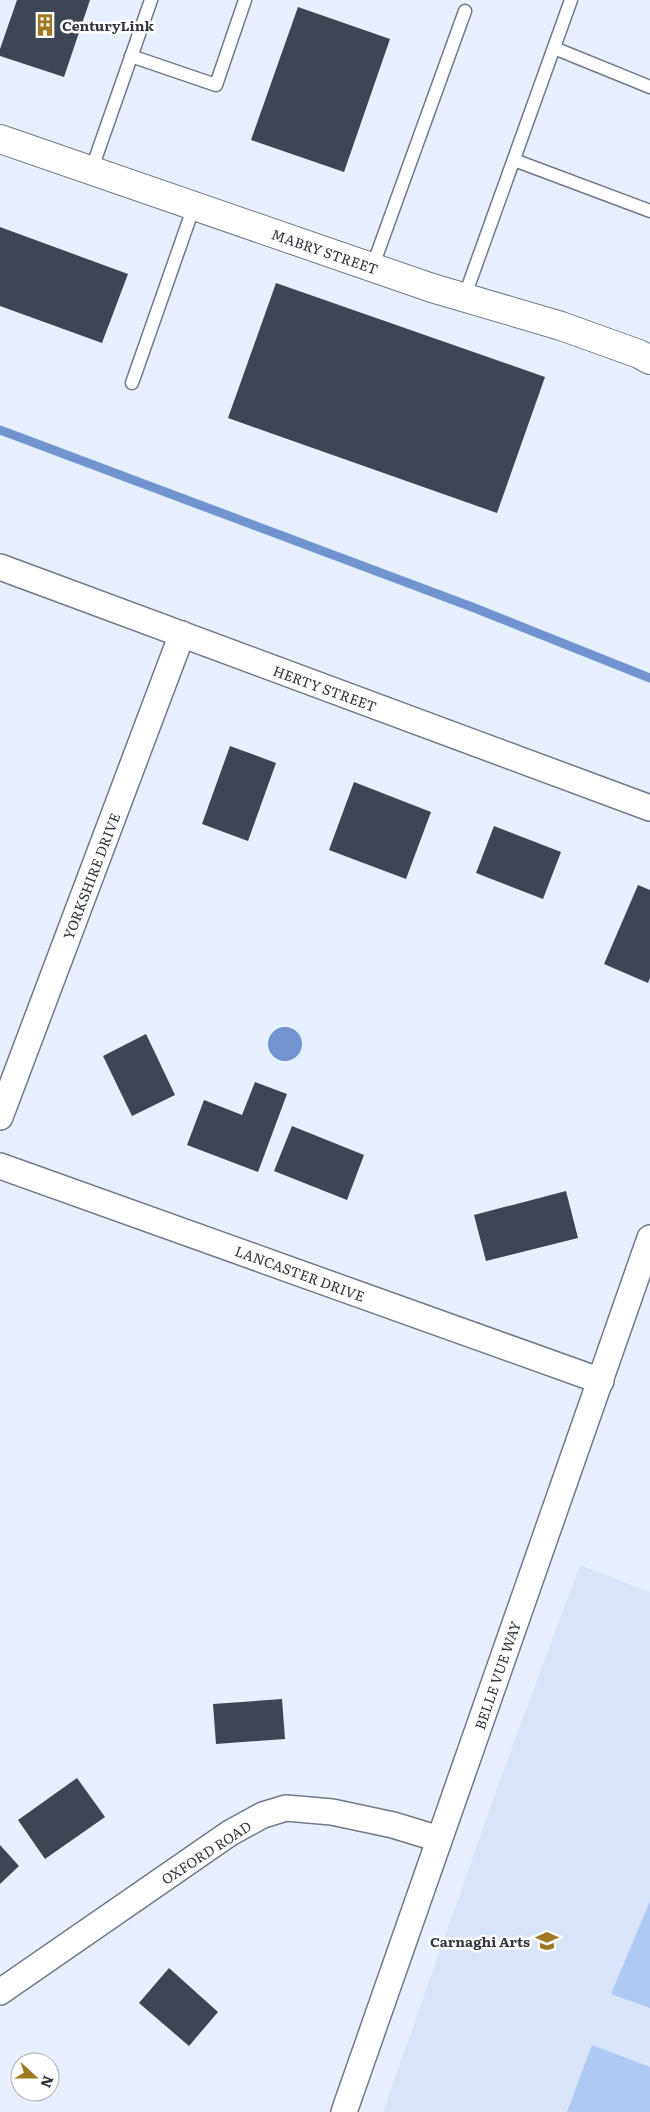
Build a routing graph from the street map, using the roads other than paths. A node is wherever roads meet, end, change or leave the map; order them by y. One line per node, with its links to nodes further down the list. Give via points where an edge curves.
1 (151, 0): 6 (lane)
2 (246, 0): 6 (lane, via 216,85)
3 (571, 0): 5 (lane)
4 (465, 11): 13 (lane)
5 (554, 48): 7 (lane); 9 (lane)
6 (131, 56): 10 (lane)
7 (650, 87)
8 (0, 139): 10 (street, MABRY STREET)
9 (514, 160): 12 (lane); 14 (lane)
10 (91, 171): 11 (street, MABRY STREET)
11 (194, 206): 13 (street, MABRY STREET); 16 (lane)
12 (650, 211)
13 (372, 268): 14 (street, MABRY STREET)
14 (464, 298): 15 (street, MABRY STREET, via 561,326)
15 (650, 360)
16 (132, 383)
17 (0, 567): 18 (street, HERTY STREET)
18 (182, 634): 19 (street, HERTY STREET); 20 (street, YORKSHIRE DRIVE)
19 (650, 808)
20 (0, 1117)
21 (0, 1166): 23 (street, LANCASTER DRIVE)
22 (650, 1238): 23 (street, BELLE VUE WAY)
23 (601, 1380): 24 (street, BELLE VUE WAY)
24 (439, 1839): 25 (street, OXFORD ROAD, via 332,1812 286,1808 263,1815 230,1833); 26 (street, BELLE VUE WAY)
25 (0, 1992)
26 (344, 2112)

